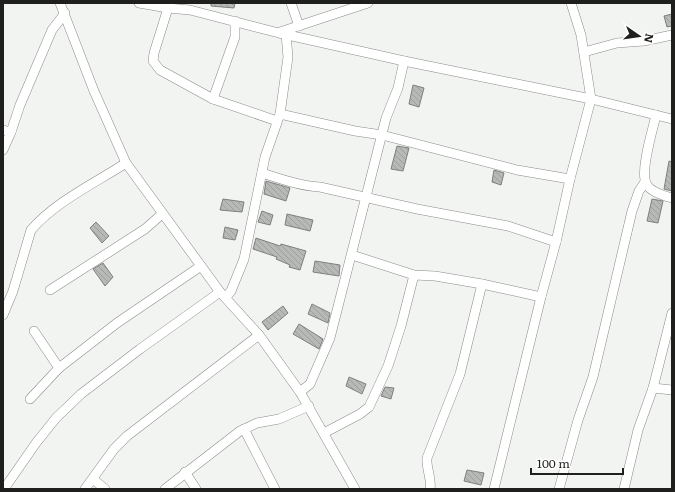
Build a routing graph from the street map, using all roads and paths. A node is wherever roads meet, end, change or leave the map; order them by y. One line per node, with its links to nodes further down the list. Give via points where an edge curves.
1 (60, 3): 8 (street)
2 (139, 3): 7 (street)
3 (291, 3): 10 (street)
4 (368, 3): 10 (street)
5 (571, 3): 13 (street)
6 (189, 6): 7 (street); 9 (street)
7 (168, 8): 15 (street, via 153,61 160,70)
8 (65, 13): 20 (street, via 52,30); 23 (street, via 94,91)
9 (235, 21): 11 (street); 15 (street, via 235,37)
10 (299, 26): 11 (street)
11 (282, 33): 14 (street); 18 (street, via 288,57)
12 (672, 35): 13 (street, via 617,43)
13 (584, 52): 16 (street)
14 (404, 61): 16 (street); 21 (street)
15 (213, 99): 18 (street)
16 (591, 99): 17 (street); 25 (street)
17 (656, 115): 19 (street); 26 (street, via 648,147)
18 (278, 117): 21 (street); 24 (street)
19 (672, 119)
20 (7, 131): 22 (street)
21 (382, 135): 25 (street, via 498,166); 27 (street)
22 (3, 150)
23 (126, 163): 29 (street); 39 (street, via 64,201 30,230 13,291)
24 (262, 173): 27 (street, via 298,184); 36 (street, via 244,259 231,290)
25 (570, 179): 30 (street)
26 (645, 182): 28 (street, via 653,190); 61 (street, via 632,211 593,376)
27 (366, 196): 30 (street, via 417,209 508,226); 31 (street)
28 (672, 198)
29 (162, 214): 32 (street); 35 (street, via 145,229)
30 (556, 242): 37 (street)
31 (352, 255): 33 (street); 45 (street, via 330,338 310,384)
32 (201, 266): 36 (street); 42 (street, via 117,323)
33 (414, 275): 34 (street); 49 (street, via 388,366 369,408)
34 (482, 284): 37 (street); 59 (street, via 460,374 427,458)
35 (50, 290)
36 (223, 294): 41 (street); 52 (street, via 140,349 81,394 56,418)
37 (541, 297): 60 (street)
38 (672, 313): 43 (street)
39 (3, 315)
40 (34, 331): 42 (street)
41 (259, 335): 45 (street); 51 (street, via 127,436)
42 (59, 368): 46 (street)
43 (653, 388): 44 (street); 62 (street, via 638,430)
44 (672, 390)
45 (300, 392): 47 (street)
46 (30, 399)
47 (309, 406): 48 (street, via 279,419 257,423); 49 (street)
48 (244, 429): 50 (street); 57 (street)
49 (324, 433): 58 (street)
50 (185, 472): 55 (street); 56 (street)
51 (92, 479): 53 (street); 54 (street)
52 (4, 489)
53 (85, 489)
54 (105, 489)
55 (165, 489)
56 (196, 489)
57 (275, 489)
58 (355, 489)
59 (430, 489)
60 (494, 489)
61 (559, 489)
62 (624, 489)

